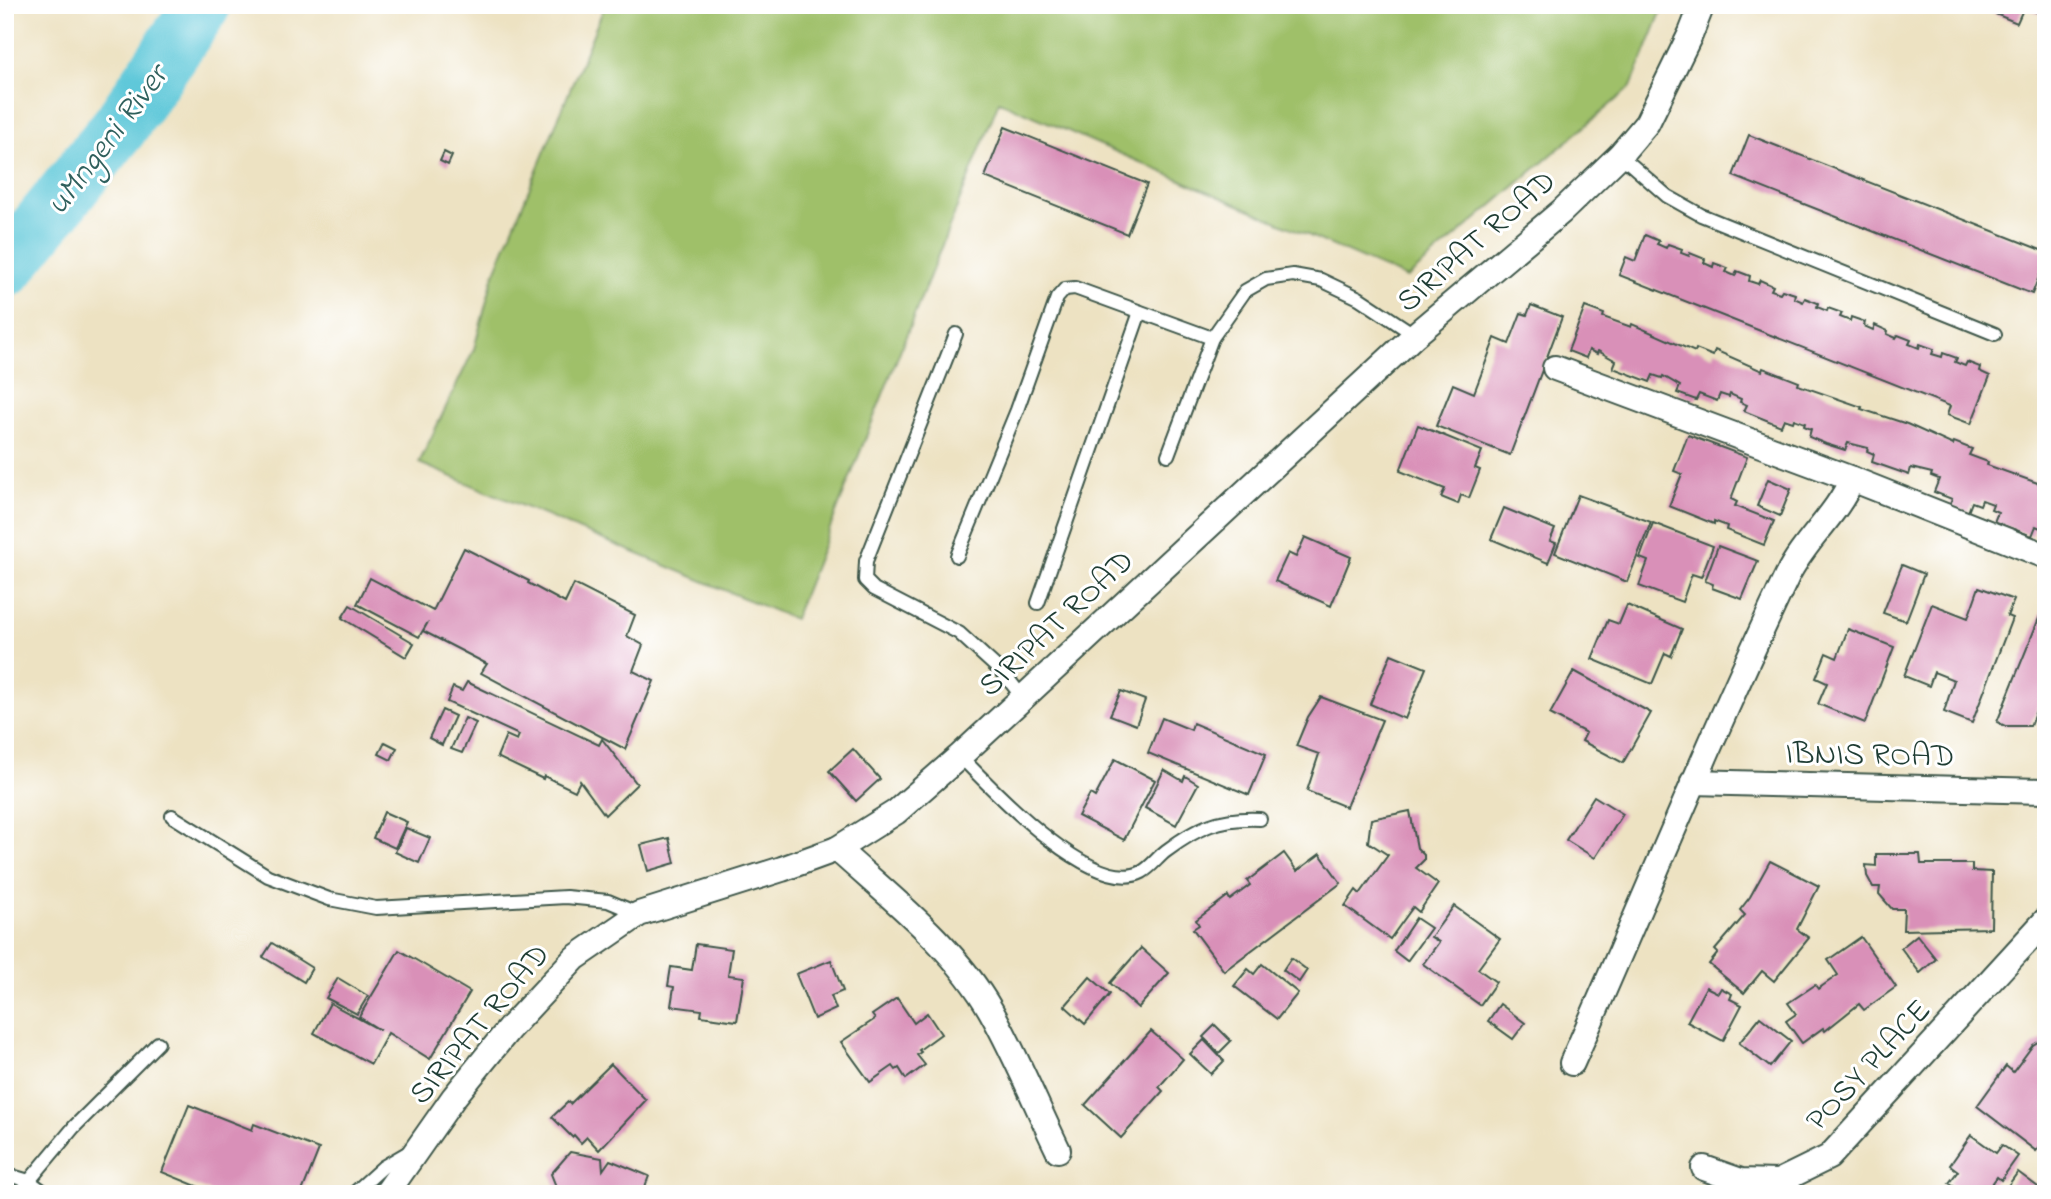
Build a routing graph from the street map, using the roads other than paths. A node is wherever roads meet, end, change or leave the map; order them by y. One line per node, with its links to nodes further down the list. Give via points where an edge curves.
1 (1703, 5): 2 (street, SIRIPAT ROAD, via 1647,123)
2 (1619, 155): 5 (lane, via 1667,196 1701,215); 6 (street, SIRIPAT ROAD, via 1561,212)
3 (1140, 312): 7 (lane); 11 (lane, via 1075,288 1065,289 1057,298); 13 (lane)
4 (956, 334): 14 (lane, via 866,561 865,580 959,633)
5 (1995, 334)
6 (1415, 335): 7 (lane, via 1321,280 1293,275 1266,279 1244,291); 14 (street, SIRIPAT ROAD)
7 (1212, 338): 9 (lane)
8 (1555, 368): 10 (street)
9 (1168, 455)
10 (1852, 479): 12 (street); 16 (street, via 1789,572)
11 (957, 556)
12 (2046, 556)
13 (1038, 603)
14 (1023, 698): 15 (street, SIRIPAT ROAD)
15 (960, 755): 19 (lane, via 1011,809 1074,857 1107,874 1130,877 1145,871 1184,839 1214,823); 20 (street, SIRIPAT ROAD, via 896,812)
16 (1693, 782): 17 (street, IBNIS ROAD); 24 (street)
17 (2046, 791)
18 (172, 816): 21 (lane, via 268,876 329,899 376,908 566,897 608,901)
19 (1261, 819)
20 (837, 849): 21 (street, SIRIPAT ROAD); 26 (street, via 919,923 968,976 991,1011)
21 (639, 914): 25 (street, SIRIPAT ROAD, via 575,958 509,1029)
22 (2046, 920): 30 (street, POSY PLACE, via 1829,1157 1778,1182)
23 (158, 1043): 29 (lane, via 74,1127)
24 (1572, 1063)
25 (420, 1146): 32 (lane, via 383,1167); 33 (street, SIRIPAT ROAD)
26 (1058, 1150)
27 (1704, 1168): 30 (street, POSY PLACE)
28 (5, 1174): 29 (lane)
29 (29, 1181): 31 (lane)
30 (1738, 1187)
31 (47, 1194)
32 (354, 1194)
33 (386, 1194)

